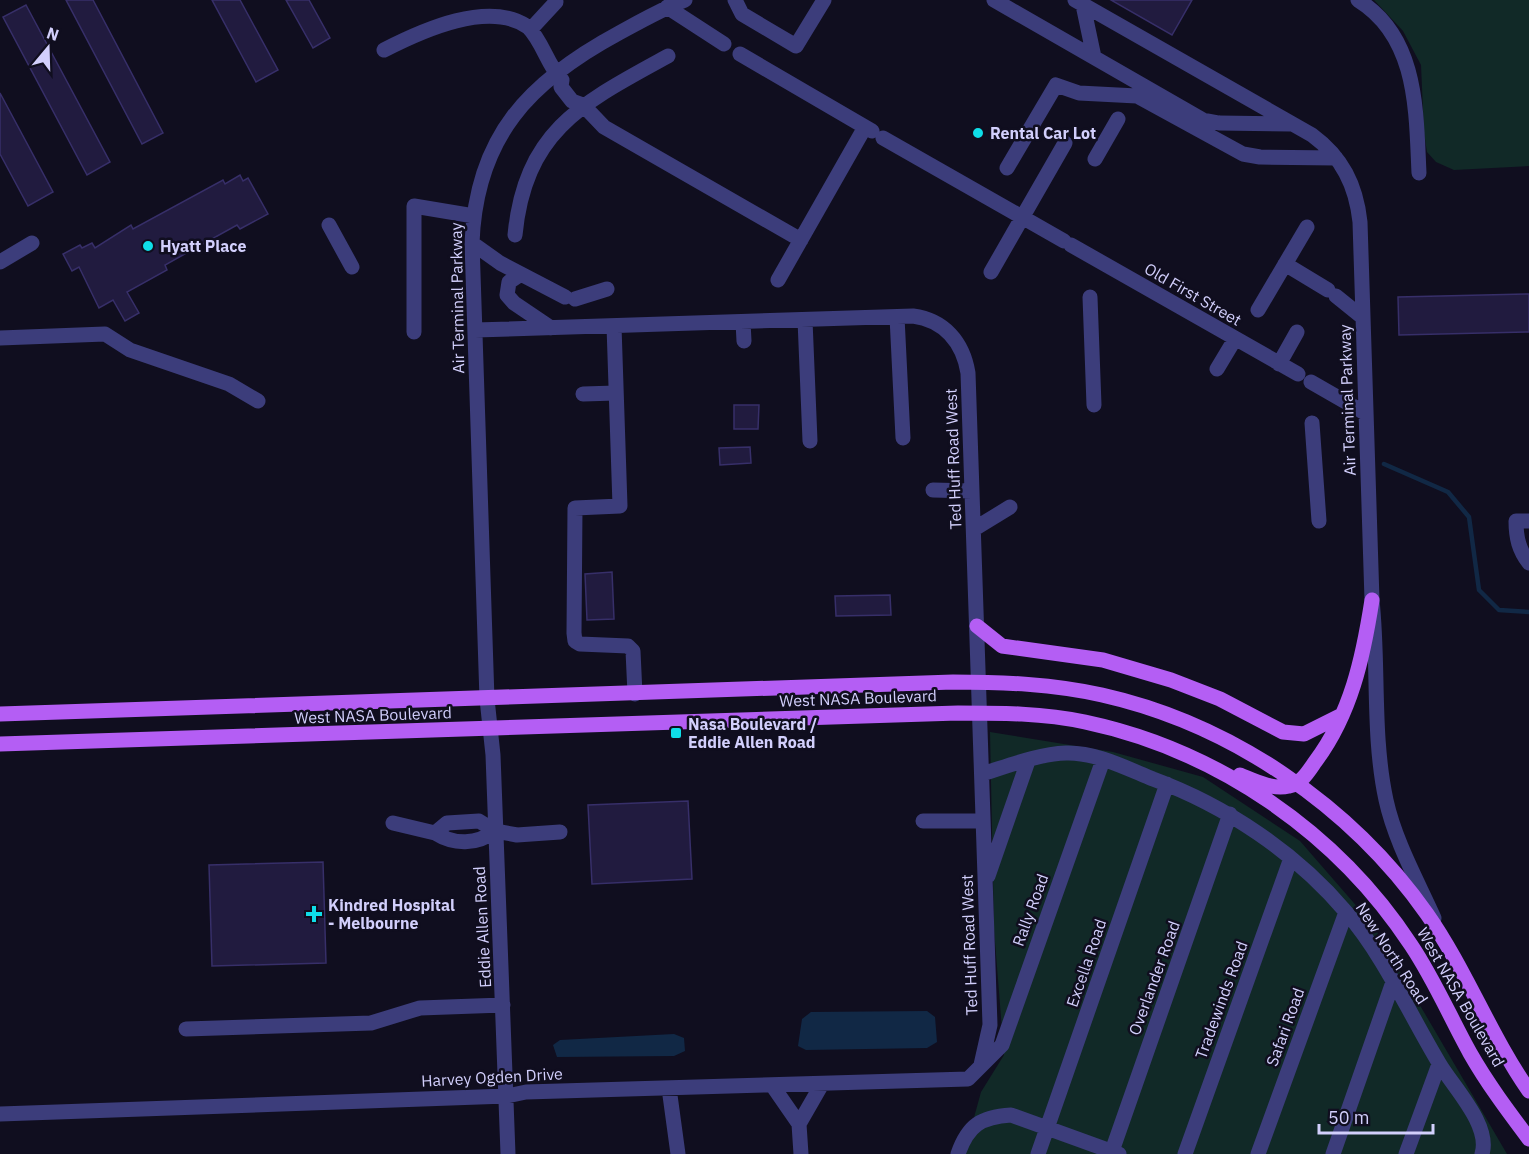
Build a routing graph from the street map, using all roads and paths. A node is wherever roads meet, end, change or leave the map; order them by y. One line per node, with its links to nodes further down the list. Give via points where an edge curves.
1 (685, 0): 8 (street, Air Terminal Parkway)
2 (735, 0): 3 (street, via 742,14 796,46)
3 (824, 0)
4 (994, 0): 14 (street)
5 (1358, 0): 24 (street, via 1390,28 1407,63 1414,91)
6 (556, 2): 9 (street)
7 (1079, 2): 14 (street); 18 (street, Air Terminal Parkway)
8 (669, 4): 10 (street); 15 (street, Air Terminal Parkway, via 583,53)
9 (531, 29): 11 (street, via 499,10 462,10); 15 (street)
10 (724, 44)
11 (384, 50)
12 (740, 54): 19 (street, Old First Street)
13 (668, 56): 16 (street)
14 (1094, 57): 18 (street, via 1211,123)
15 (558, 76): 16 (street, via 569,82); 25 (street, Air Terminal Parkway, via 518,109 498,139 482,179)
16 (581, 103): 29 (street, via 555,132 531,169); 30 (street, via 603,128)
17 (1118, 119): 22 (street)
18 (1294, 124): 21 (street, Air Terminal Parkway, via 1320,141)
19 (874, 132): 26 (street, Old First Street); 30 (street)
20 (1065, 143): 26 (street)
21 (1336, 158): 23 (street, via 1249,156 1137,96 1079,93 1056,85); 43 (street, Air Terminal Parkway, via 1350,179 1358,204)
22 (1095, 159)
23 (1006, 168)
24 (1419, 172)
25 (474, 216): 32 (street, Air Terminal Parkway); 49 (street, via 414,206)
26 (1022, 217): 36 (street); 52 (street, Old First Street)
27 (329, 225): 35 (street)
28 (1307, 227): 34 (street)
29 (515, 235)
30 (801, 240): 38 (street)
31 (32, 243): 33 (street)
32 (472, 243): 37 (street); 48 (street, Air Terminal Parkway)
33 (0, 262)
34 (1285, 264): 41 (street); 43 (street)
35 (352, 267)
36 (991, 272)
37 (521, 274): 39 (street, via 570,298); 47 (street, via 509,282 507,295)
38 (778, 280)
39 (607, 289)
40 (1090, 297): 59 (street)
41 (1258, 310)
42 (897, 317): 44 (street, Ted Huff Road West); 62 (street); 65 (street, Ted Huff Road West, via 920,317 935,322 951,334 964,355)
43 (1362, 317): 60 (street, Air Terminal Parkway)
44 (806, 320): 45 (street, Ted Huff Road West); 63 (street)
45 (743, 321): 46 (street, Ted Huff Road West); 53 (street)
46 (614, 326): 47 (street, Ted Huff Road West); 56 (street)
47 (551, 328): 48 (street, Ted Huff Road West)
48 (475, 330): 75 (street, Air Terminal Parkway)
49 (414, 332)
50 (1298, 332): 54 (street)
51 (0, 338): 58 (street, via 105,334 130,350 229,384)
52 (1236, 339): 54 (street, Old First Street); 55 (street)
53 (744, 341)
54 (1279, 364): 60 (street, Old First Street)
55 (1217, 369)
56 (616, 393): 57 (street); 74 (street, via 620,506 575,508 574,633 580,644 628,646 633,651)
57 (582, 394)
58 (258, 401)
59 (1094, 405)
60 (1365, 412): 71 (street, Air Terminal Parkway)
61 (1312, 423): 67 (street)
62 (903, 438)
63 (810, 441)
64 (933, 490): 65 (street)
65 (972, 491): 69 (street, Ted Huff Road West)
66 (1010, 507): 69 (street)
67 (1319, 521)
68 (1529, 521): 70 (street, via 1516,521 1516,530 1519,547)
69 (974, 529): 72 (street, Ted Huff Road West)
70 (1529, 563)
71 (1372, 600): 78 (main road, via 1362,659); 96 (street, Air Terminal Parkway, via 1381,769 1387,803 1405,855)
72 (977, 626): 73 (street, Ted Huff Road West); 78 (main road, via 1002,646 1103,660 1171,680 1220,699 1283,732 1304,734)
73 (979, 682): 74 (main road, West NASA Boulevard); 76 (street, Ted Huff Road West); 86 (main road, West NASA Boulevard, via 1071,689 1136,705 1227,741)
74 (635, 694): 75 (main road, West NASA Boulevard)
75 (487, 699): 77 (main road, West NASA Boulevard); 79 (street, Eddie Allen Road)
76 (980, 713): 79 (main road, West NASA Boulevard); 82 (main road, West NASA Boulevard, via 1083,722 1135,736); 84 (street, Ted Huff Road West)
77 (0, 714)
78 (1342, 716): 86 (main road, via 1323,751)
79 (491, 728): 80 (main road, West NASA Boulevard); 91 (street, Eddie Allen Road)
80 (0, 744)
81 (1103, 760): 83 (street, New North Road, via 1066,753); 85 (street, New North Road); 101 (street, Rally Road, via 1002,1045)
82 (1198, 760): 86 (main road, via 1274,787); 110 (main road, West NASA Boulevard, via 1278,807 1333,852 1366,886 1413,946 1485,1077)
83 (1028, 761): 84 (street, New North Road); 94 (street)
84 (982, 774): 89 (street, Ted Huff Road West)
85 (1167, 784): 87 (street, New North Road); 109 (street, Excella Road)
86 (1297, 784): 96 (main road, West NASA Boulevard, via 1369,845)
87 (1230, 814): 93 (street, New North Road); 111 (street, Overlander Road)
88 (923, 821): 89 (street)
89 (983, 821): 94 (street, Ted Huff Road West)
90 (393, 823): 91 (street, via 435,833 447,823 479,821)
91 (495, 831): 92 (street, via 517,835); 98 (street, Eddie Allen Road)
92 (560, 832)
93 (1291, 858): 95 (street, New North Road); 117 (street, Tradewinds Road)
94 (984, 887): 101 (street, Ted Huff Road West, via 990,1026)
95 (1346, 912): 97 (street, New North Road); 118 (street, Safari Road)
96 (1444, 940): 105 (main road, West NASA Boulevard)
97 (1394, 982): 100 (street, New North Road); 119 (street)
98 (503, 1005): 99 (street, via 420,1008 371,1023); 106 (street, Eddie Allen Road)
99 (186, 1029)
100 (1439, 1064): 120 (street); 121 (street, New North Road, via 1481,1127 1485,1145)
101 (981, 1066): 102 (street, Harvey Ogden Drive, via 969,1079)
102 (822, 1084): 103 (street, Harvey Ogden Drive); 108 (street)
103 (772, 1085): 104 (street, Harvey Ogden Drive); 108 (street)
104 (669, 1088): 106 (street, Harvey Ogden Drive, via 526,1092); 113 (street)
105 (1529, 1091)
106 (507, 1096): 107 (street, Harvey Ogden Drive); 112 (street, Eddie Allen Road)
107 (0, 1114)
108 (799, 1124): 114 (street)
109 (1048, 1126): 111 (street); 115 (street, via 1011,1115 992,1116 969,1132); 116 (street, Excella Road)
110 (1529, 1139)
111 (1114, 1153)
112 (508, 1154)
113 (678, 1154)
114 (801, 1154)
115 (958, 1154)
116 (1038, 1154)
117 (1185, 1154)
118 (1258, 1154)
119 (1333, 1154)
120 (1406, 1154)
121 (1482, 1154)

